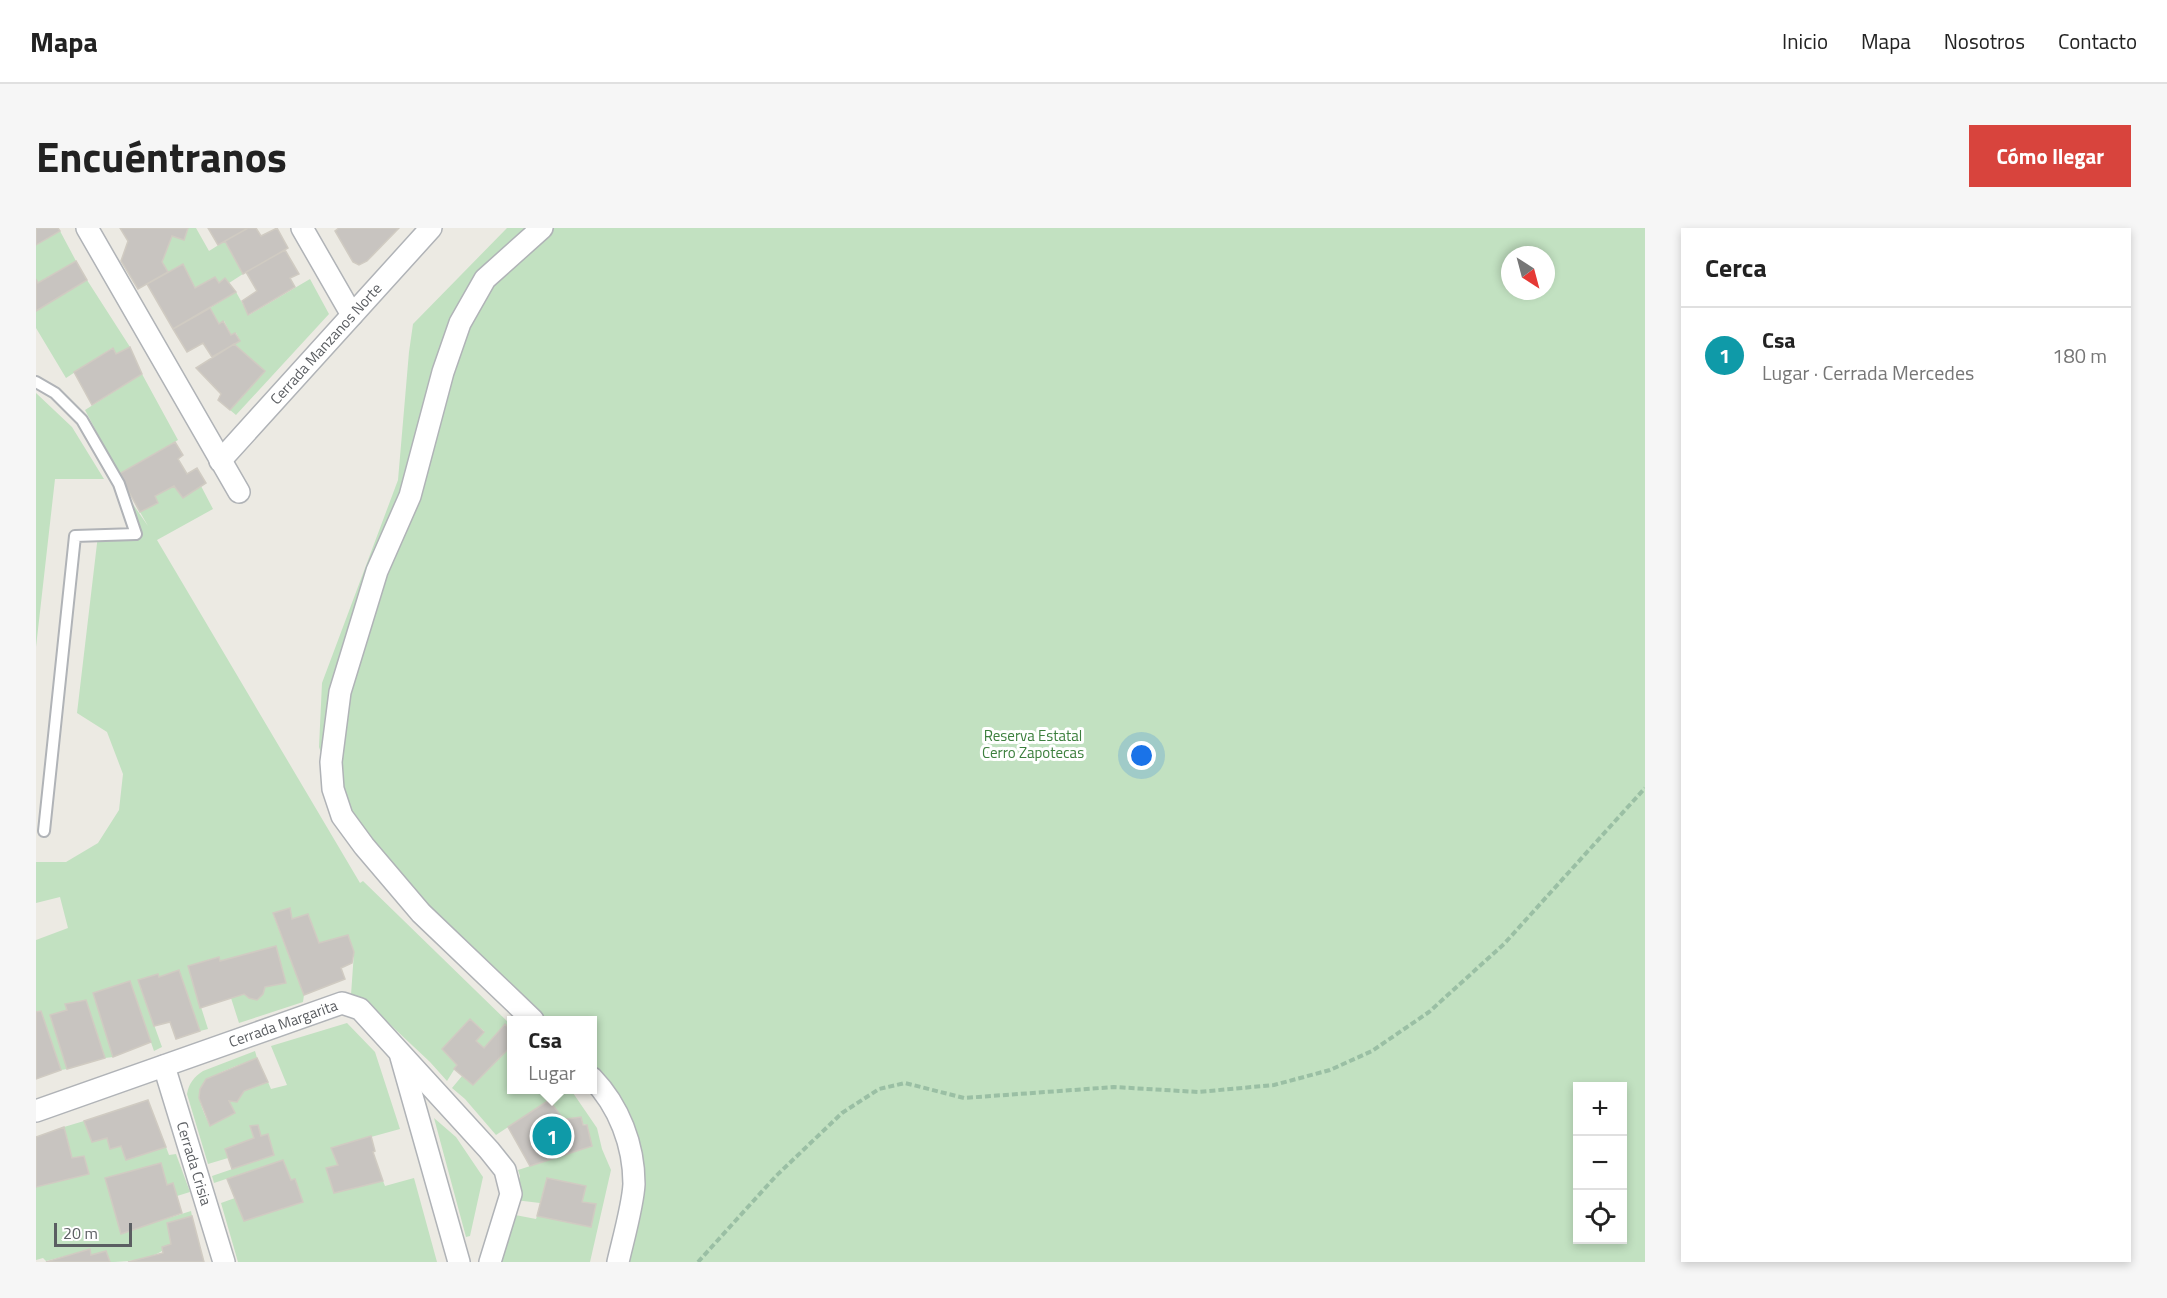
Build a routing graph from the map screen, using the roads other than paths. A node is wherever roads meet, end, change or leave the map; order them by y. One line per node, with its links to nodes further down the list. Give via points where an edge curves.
1 (87, 228): 7 (street)
2 (302, 228): 5 (street)
3 (431, 228): 5 (street, Cerrada Manzanos Norte)
4 (542, 228): 10 (street, via 485,279 460,323 410,496 377,571 340,692 331,762 333,789 342,816 364,846 421,913)
5 (352, 315): 7 (street, Cerrada Manzanos Norte)
6 (36, 382): 9 (lane, via 55,393 82,420 119,484 136,534 75,536)
7 (220, 461): 8 (street)
8 (239, 492)
9 (44, 831)
10 (529, 1016)
11 (399, 1051): 12 (street, Cerrada Margarita, via 360,1009 342,1003); 16 (street); 17 (street, Cerrada Margarita, via 505,1170 511,1194)
12 (164, 1066): 14 (street, Cerrada Margarita); 15 (street, Cerrada Crisia)
13 (597, 1084): 18 (street, via 614,1106 631,1149 634,1186)
14 (36, 1112)
15 (225, 1262)
16 (459, 1262)
17 (490, 1262)
18 (618, 1262)

